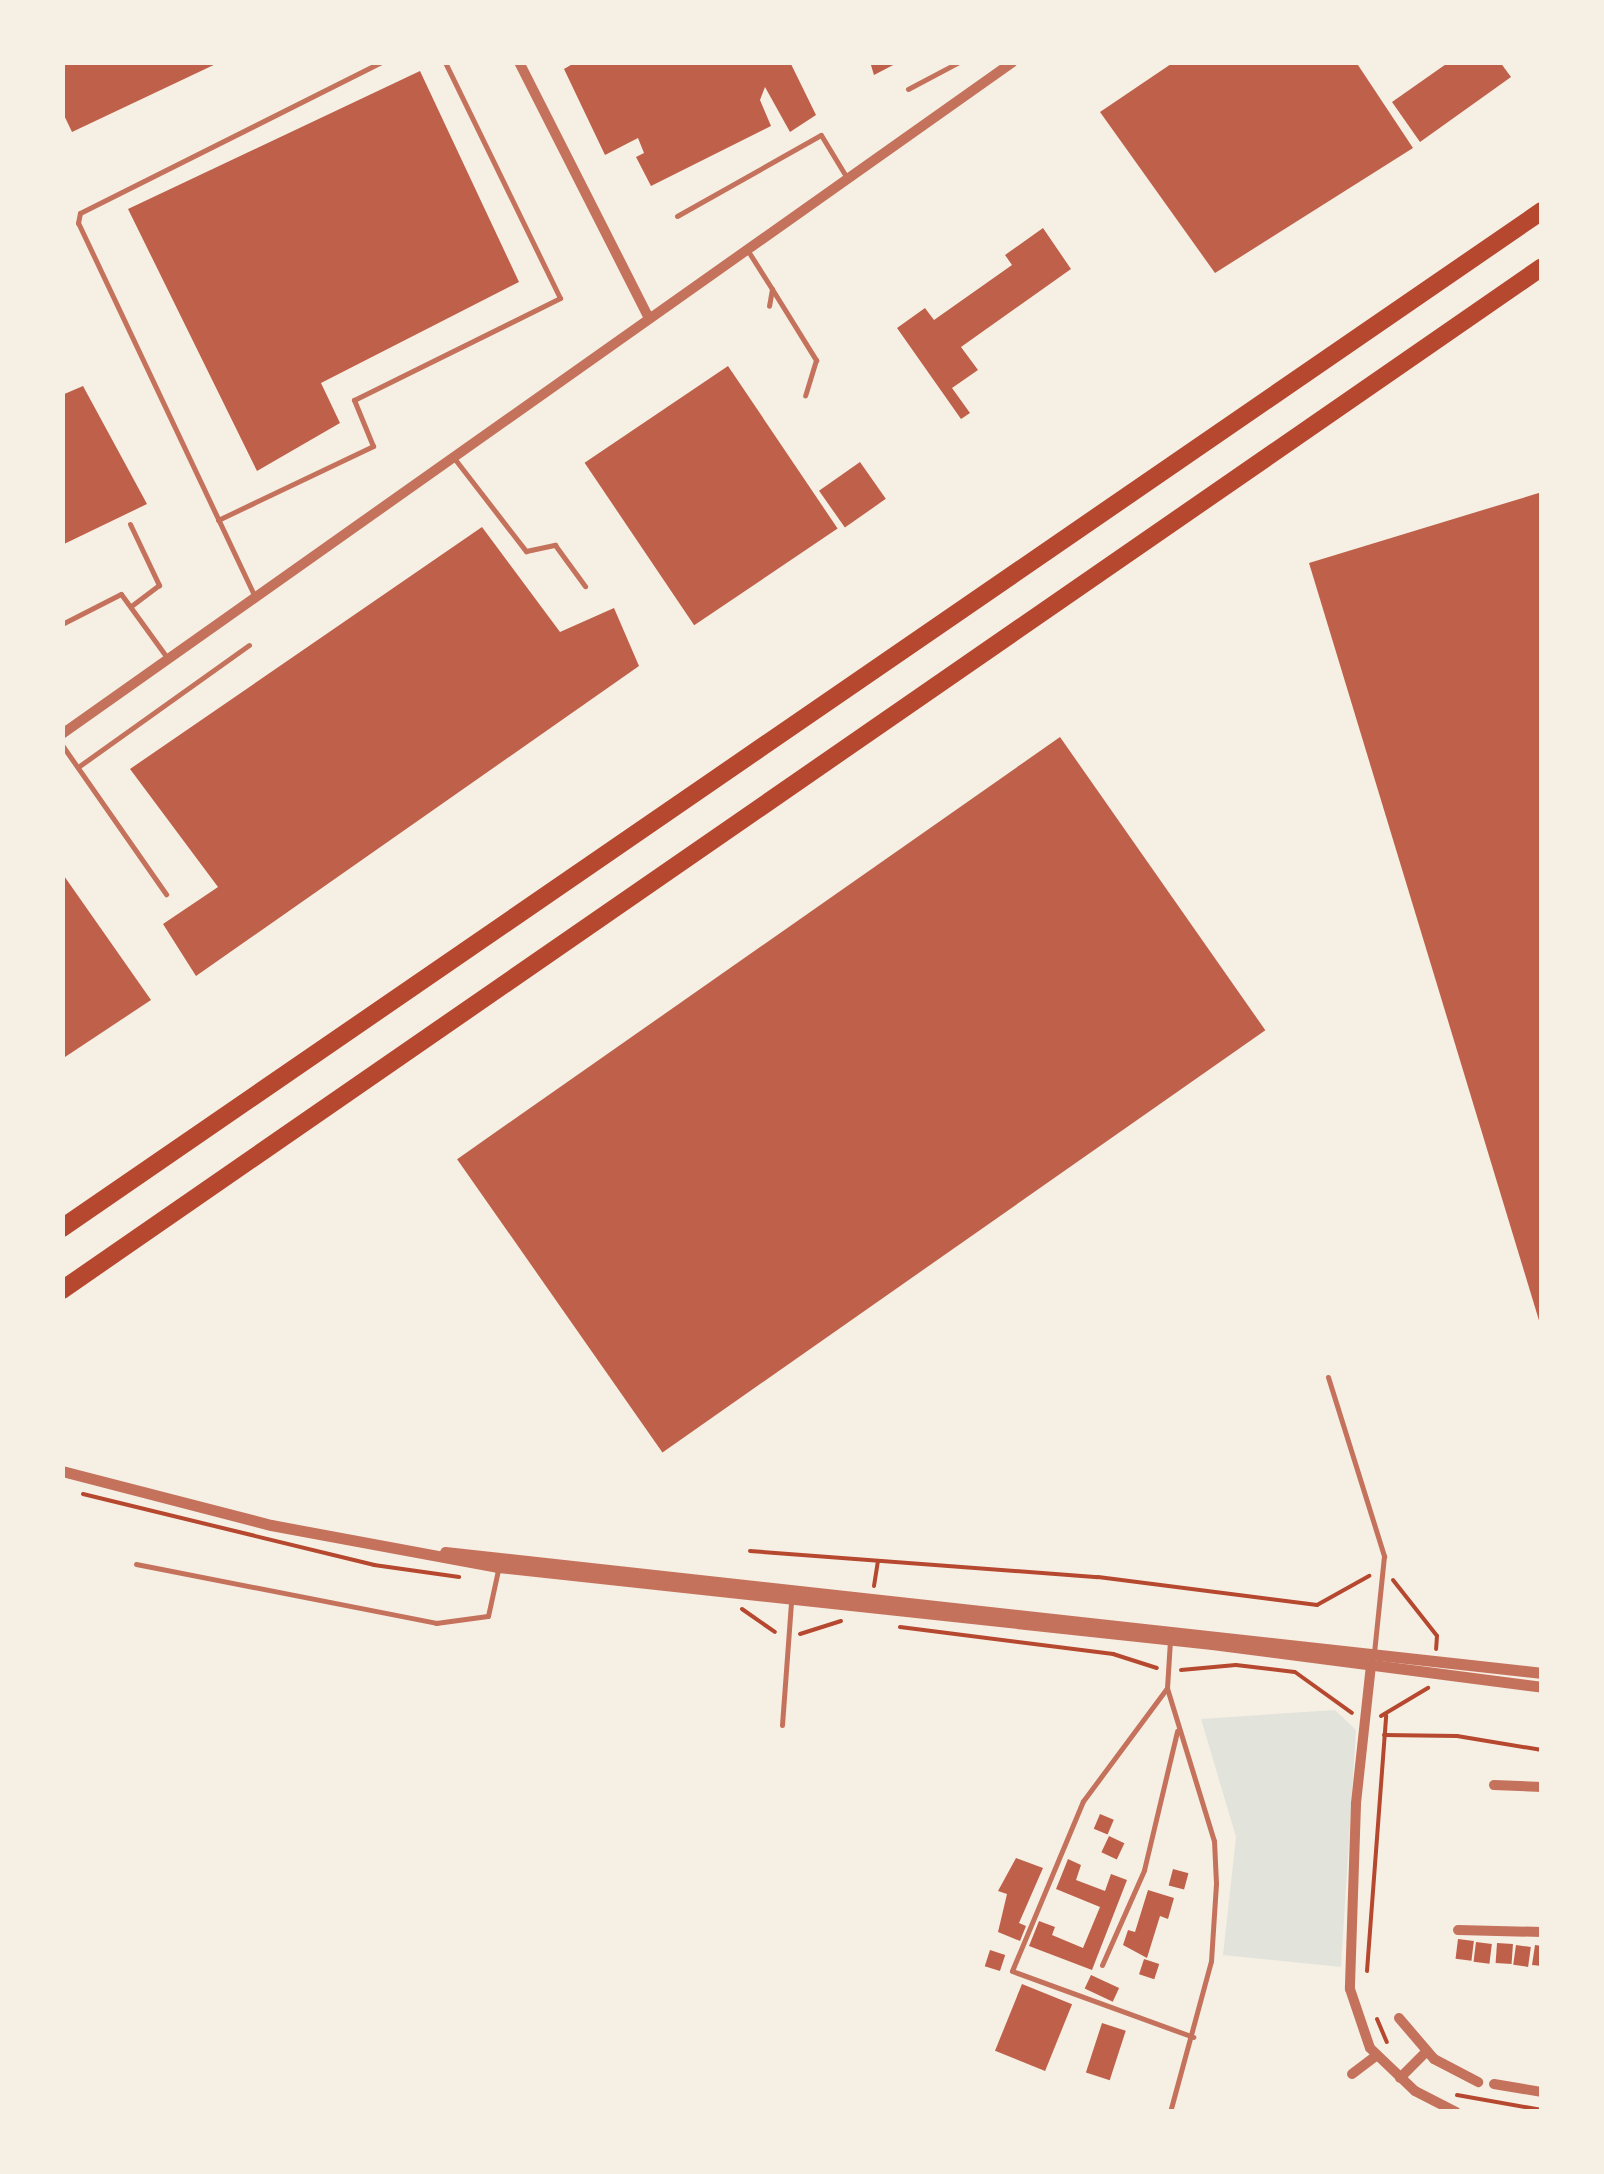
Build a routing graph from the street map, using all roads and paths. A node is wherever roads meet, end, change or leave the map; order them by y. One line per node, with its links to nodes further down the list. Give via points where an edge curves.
1 (381, 62): 17 (lane, via 80,213 78,223)
2 (446, 62): 17 (lane, via 560,298 354,400 374,446)
3 (518, 62): 14 (street)
4 (958, 62): 6 (lane)
5 (1009, 64): 7 (street)
6 (908, 89)
7 (847, 178): 9 (lane, via 821,135); 10 (street)
8 (1542, 211): 29 (highway)
9 (677, 216)
10 (746, 248): 12 (lane); 14 (street)
11 (1542, 266): 30 (highway)
12 (772, 289): 13 (lane); 15 (lane, via 816,360)
13 (769, 306)
14 (648, 316): 16 (street)
15 (805, 394)
16 (452, 456): 19 (lane, via 526,551 555,544); 20 (street)
17 (218, 520): 20 (lane)
18 (130, 524): 21 (lane, via 159,585)
19 (585, 586)
20 (254, 597): 24 (street)
21 (132, 605): 22 (lane, via 117,595); 24 (lane)
22 (62, 624)
23 (249, 645): 27 (lane)
24 (168, 659): 25 (street)
25 (62, 734)
26 (62, 745): 27 (lane)
27 (78, 768): 28 (lane)
28 (166, 894)
29 (62, 1228)
30 (62, 1290)
31 (1328, 1377): 37 (lane, via 1384,1556)
32 (62, 1471): 33 (street)
33 (376, 1548): 36 (street); 38 (street)
34 (750, 1552): 37 (path, via 1098,1577 1317,1605 1364,1576)
35 (136, 1564): 36 (lane, via 436,1623 488,1616)
36 (498, 1567): 38 (street)
37 (1382, 1577): 40 (lane); 41 (path, via 1397,1582 1438,1636)
38 (792, 1595): 39 (street); 40 (street); 47 (lane)
39 (1170, 1640): 40 (street); 45 (lane)
40 (1372, 1658): 41 (street); 61 (street, via 1356,1804 1350,1989 1356,2017)
41 (1434, 1666): 42 (street); 43 (path); 44 (street)
42 (1542, 1673)
43 (1430, 1687)
44 (1542, 1687)
45 (1168, 1688): 48 (lane); 59 (lane, via 1082,1801 1012,1972)
46 (1386, 1716): 49 (path)
47 (782, 1725)
48 (1178, 1728): 55 (lane, via 1144,1870); 59 (lane, via 1215,1855 1211,1961)
49 (1384, 1735): 50 (path, via 1458,1736); 56 (path)
50 (1542, 1750)
51 (1494, 1784): 52 (street)
52 (1542, 1787)
53 (1458, 1930): 54 (street)
54 (1542, 1932)
55 (1102, 1965)
56 (1366, 1985)
57 (1376, 2016): 62 (path, via 1388,2044)
58 (1399, 2018): 60 (street)
59 (1193, 2037): 71 (lane)
60 (1426, 2052): 62 (street); 65 (street, via 1457,2076)
61 (1377, 2055): 63 (street); 64 (street)
62 (1411, 2066): 64 (street)
63 (1352, 2074)
64 (1400, 2078): 70 (street)
65 (1478, 2082)
66 (1494, 2084): 68 (street)
67 (1444, 2090): 69 (path)
68 (1542, 2092)
69 (1542, 2110)
70 (1452, 2111)
71 (1170, 2112)

